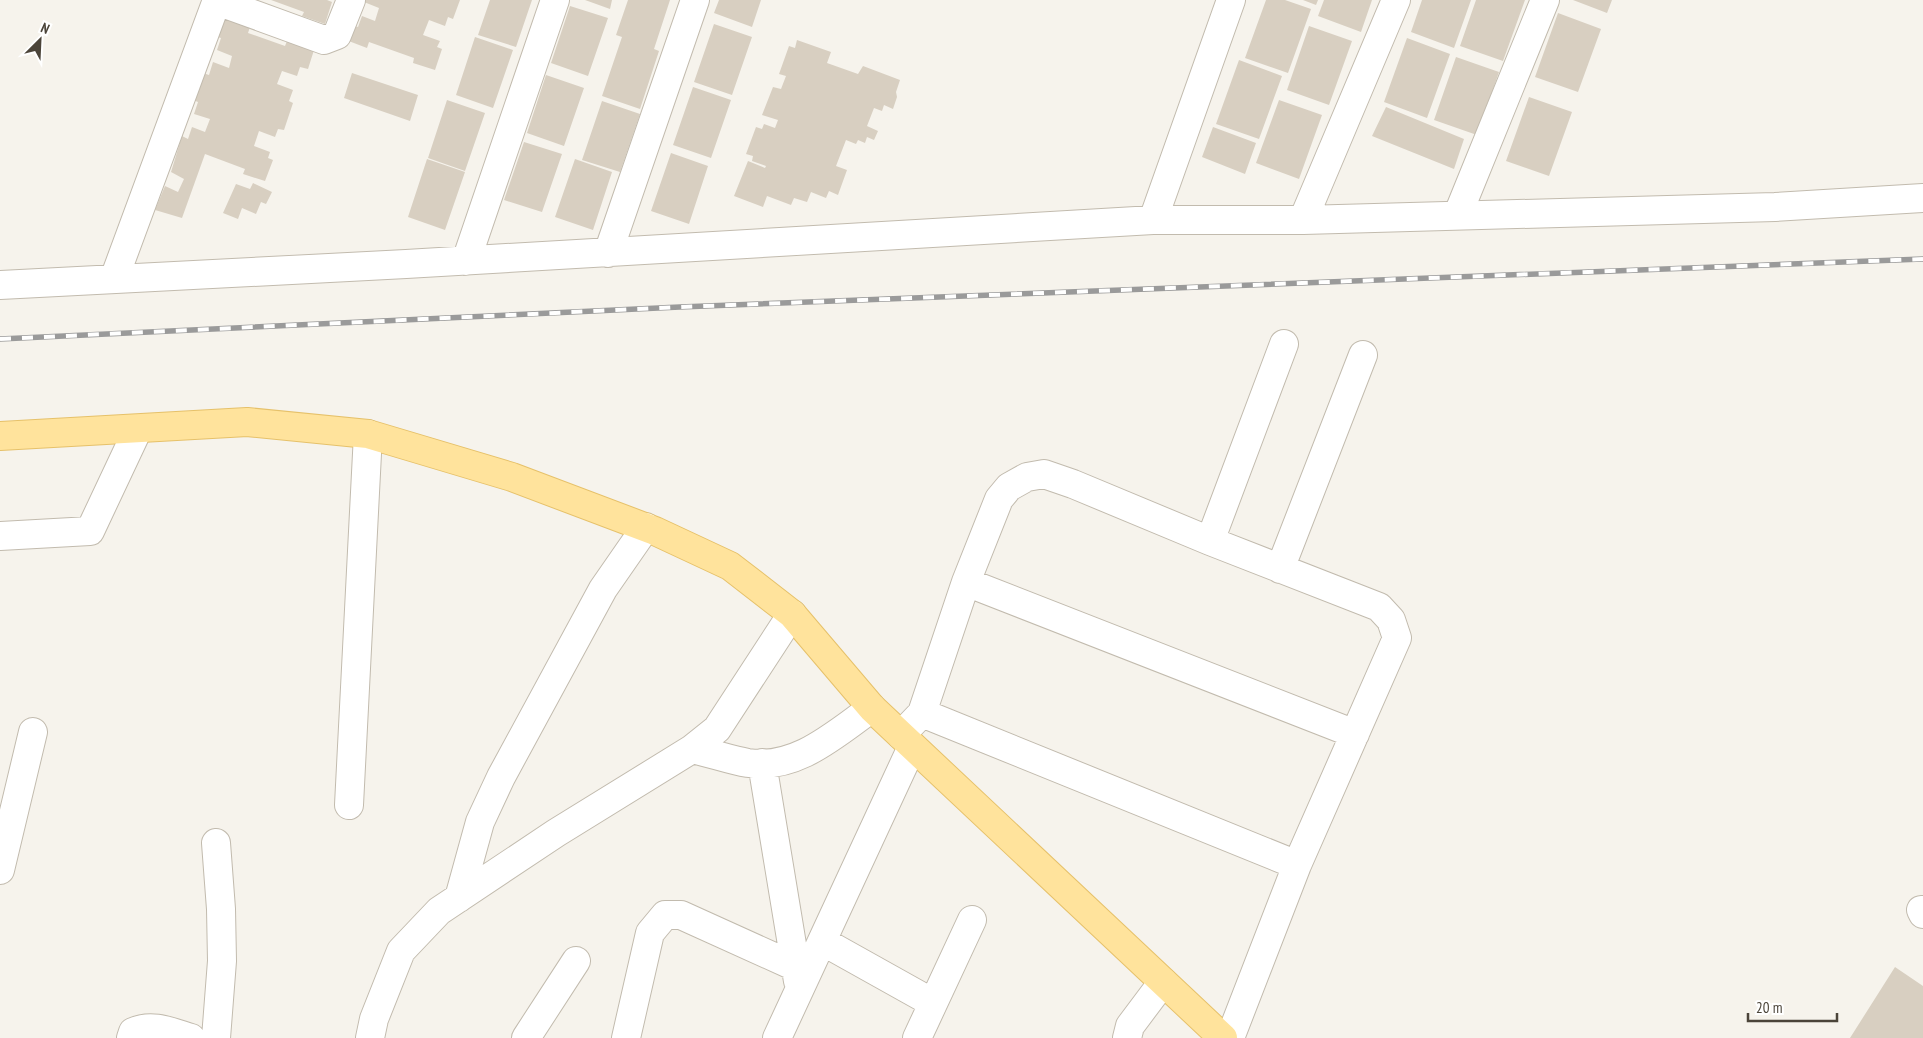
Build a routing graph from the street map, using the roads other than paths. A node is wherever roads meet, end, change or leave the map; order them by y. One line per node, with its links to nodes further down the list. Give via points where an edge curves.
1 (351, 0): 7 (street, via 337,35 324,40)
2 (555, 0): 13 (street)
3 (695, 0): 12 (street)
4 (1231, 0): 10 (street)
5 (1396, 0): 11 (street)
6 (1545, 0): 9 (street)
7 (217, 1): 14 (street)
8 (1923, 198): 9 (street, via 1775,207)
9 (1458, 214): 11 (street)
10 (1153, 220): 11 (street); 12 (street)
11 (1304, 220)
12 (608, 253): 13 (street)
13 (466, 261): 14 (street)
14 (114, 279): 15 (street)
15 (0, 285)
16 (1284, 344): 23 (street)
17 (1363, 355): 24 (street)
18 (138, 429): 19 (main road, via 247,422); 20 (main road); 22 (street, via 90,531)
19 (368, 434): 21 (main road, via 512,476); 34 (street)
20 (0, 436)
21 (646, 528): 26 (main road, via 730,566); 38 (street, via 603,589 501,777 480,822)
22 (0, 536)
23 (1210, 541): 24 (street); 25 (street, via 1044,474 1027,477 1009,486 999,499)
24 (1280, 569): 30 (street, via 1379,607 1391,620 1396,638)
25 (966, 582): 28 (street); 30 (street)
26 (792, 614): 27 (main road); 32 (street, via 717,729)
27 (872, 708): 31 (main road); 33 (street, via 815,748 781,763)
28 (922, 713): 31 (street); 36 (street)
29 (33, 732): 37 (street)
30 (1355, 734): 36 (street)
31 (907, 741): 40 (street); 43 (main road)
32 (692, 749): 33 (street, via 749,763); 38 (street)
33 (762, 763): 42 (street)
34 (349, 805)
35 (216, 843): 47 (street, via 222,961)
36 (1297, 865): 55 (street)
37 (0, 870)
38 (458, 898): 48 (street, via 439,911 401,951 374,1019)
39 (972, 920): 44 (street)
40 (822, 941): 42 (street); 44 (street)
41 (576, 961): 49 (street)
42 (798, 978): 50 (street, via 681,915 665,915 650,933); 51 (street)
43 (1163, 982): 53 (street, via 1130,1026); 54 (main road)
44 (933, 1003): 52 (street)
45 (131, 1038): 46 (street, via 133,1032 144,1027)
46 (190, 1038)
47 (216, 1038)
48 (370, 1038)
49 (526, 1038)
50 (626, 1038)
51 (777, 1038)
52 (917, 1038)
53 (1127, 1038)
54 (1223, 1038)
55 (1230, 1038)

